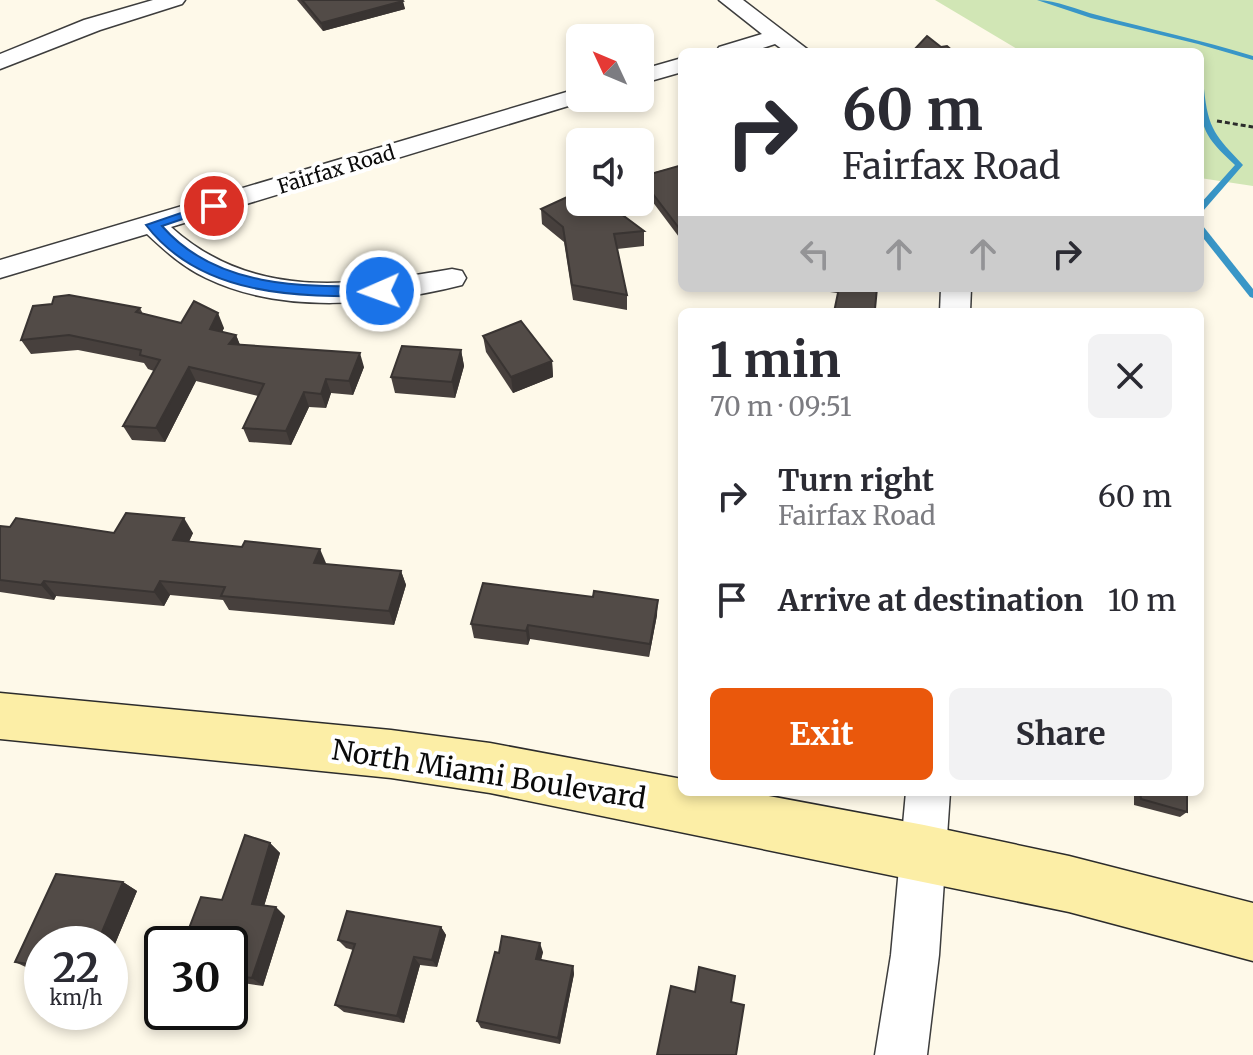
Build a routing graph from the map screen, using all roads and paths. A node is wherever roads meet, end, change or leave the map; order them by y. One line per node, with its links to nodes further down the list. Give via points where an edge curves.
1 (175, 0): 6 (street, via 92,25)
2 (729, 0): 3 (street)
3 (780, 36): 4 (street); 5 (street)
4 (740, 48)
5 (795, 48)
6 (0, 62)
7 (678, 66): 8 (street)
8 (654, 73)
9 (566, 99): 12 (street, Fairfax Road)
10 (1217, 121): 11 (path)
11 (1253, 127)
12 (153, 225): 13 (street, Fairfax Road); 14 (street, via 190,260 251,284 286,291 380,291)
13 (0, 269)
14 (452, 278)
15 (0, 716): 17 (main road, North Miami Boulevard, via 490,768)
16 (928, 796): 17 (street)
17 (924, 853): 18 (main road, North Miami Boulevard); 19 (street)
18 (1253, 932)
19 (901, 1055)

